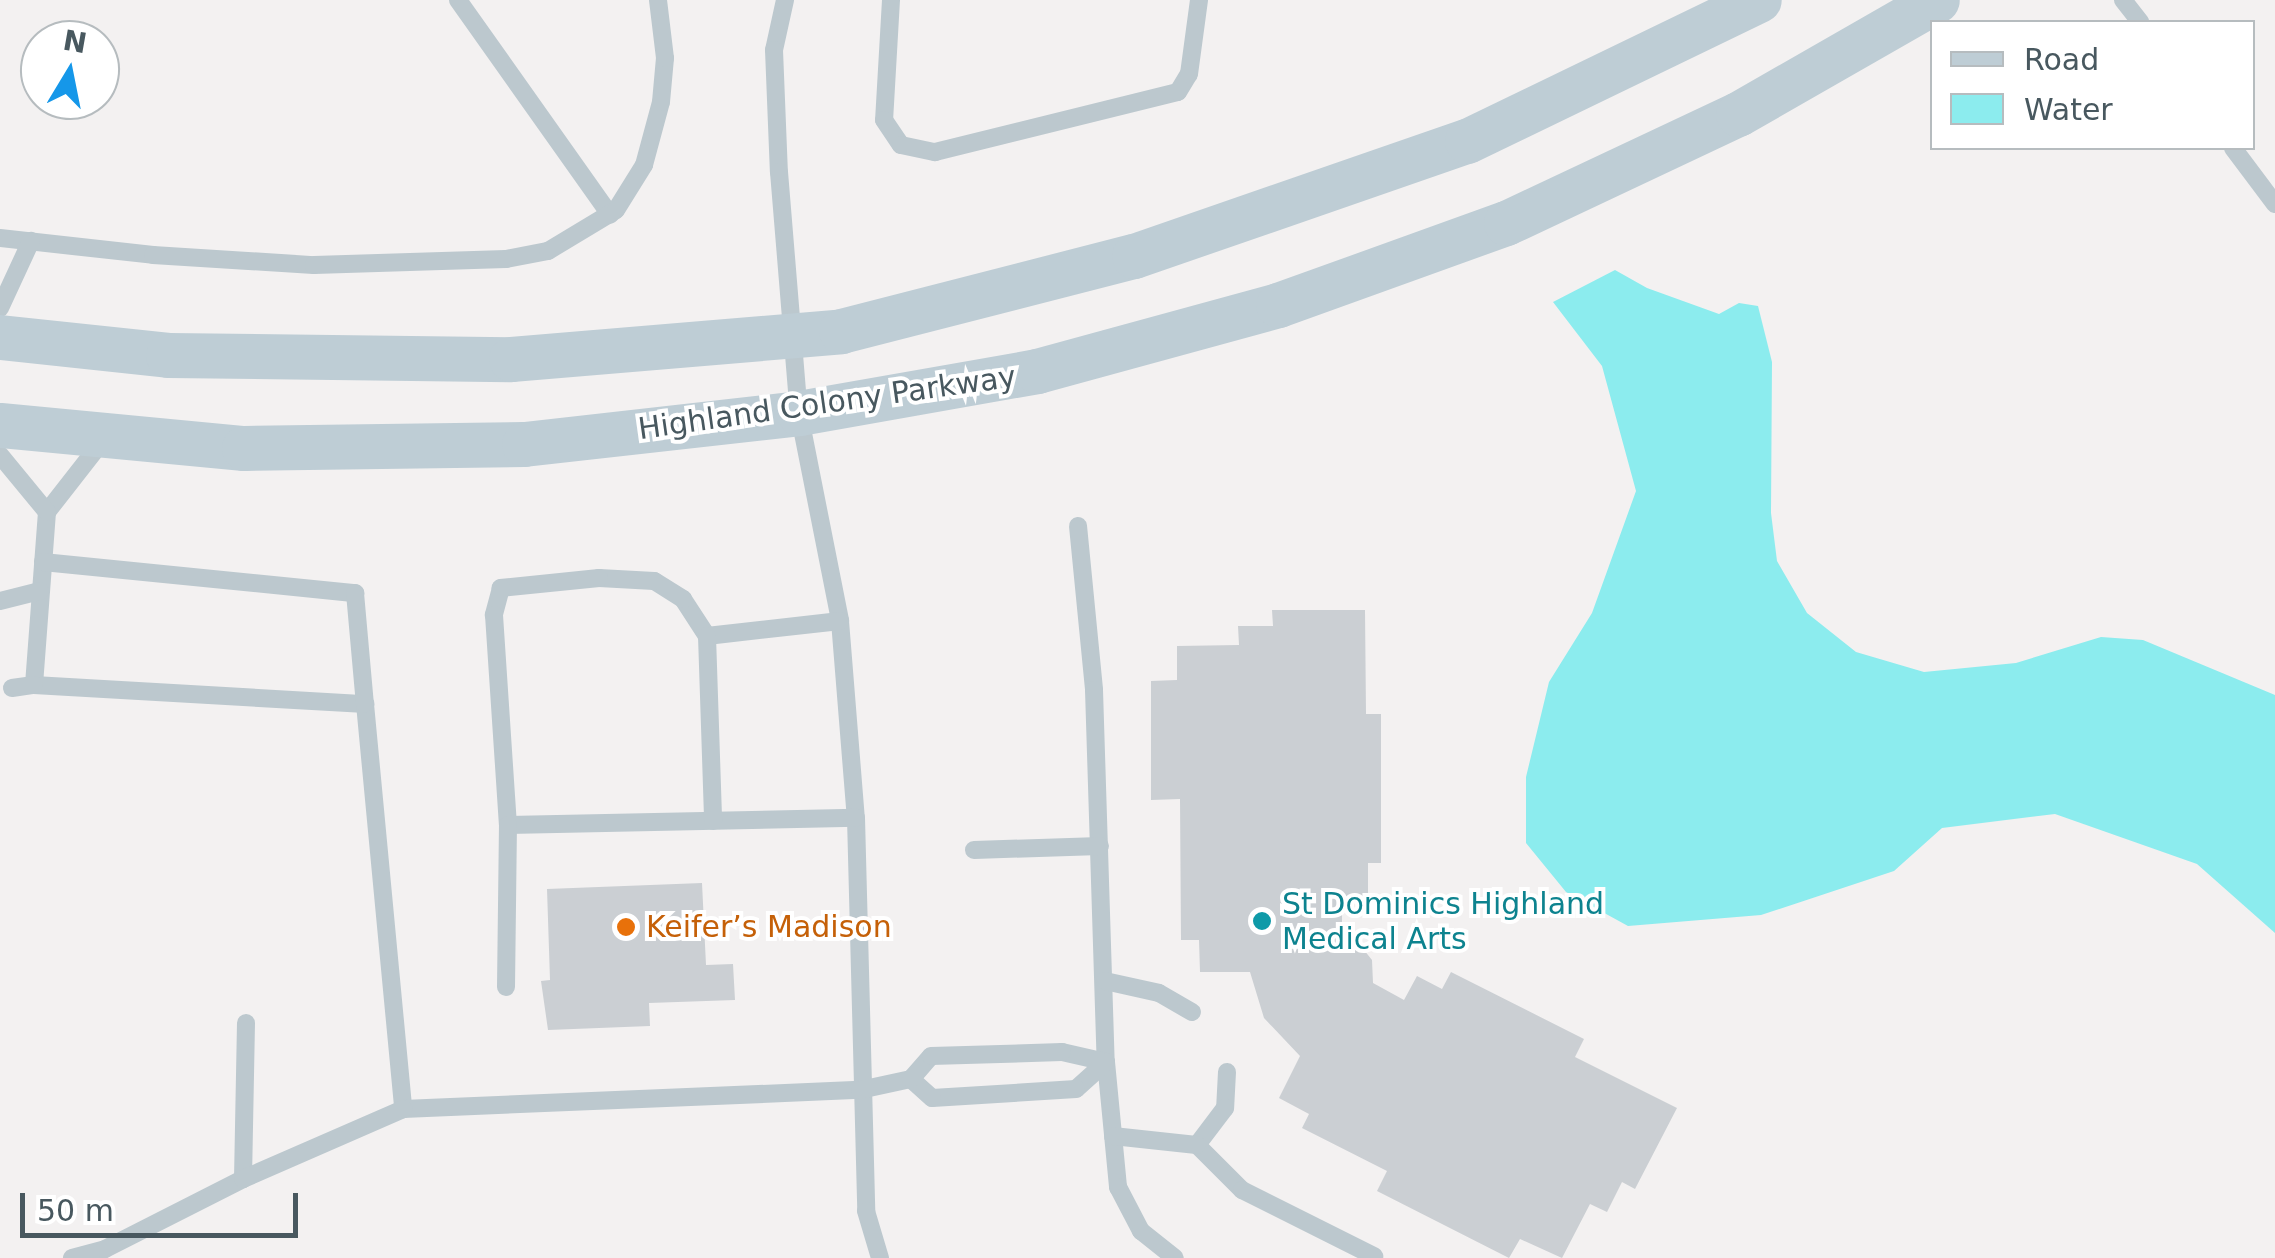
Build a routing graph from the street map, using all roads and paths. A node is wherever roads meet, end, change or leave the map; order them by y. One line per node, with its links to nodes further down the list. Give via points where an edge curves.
1 (458, 0): 12 (lane)
2 (658, 0): 12 (lane, via 665,58 655,134 630,192)
3 (785, 0): 17 (lane, via 774,50)
4 (891, 0): 5 (lane, via 884,120 901,145 934,152 1178,92 1189,74)
5 (1200, 0)
6 (1759, 0): 17 (street, via 1466,142 1134,256 841,331)
7 (1937, 0): 18 (street, Highland Colony Parkway, via 1738,114 1506,223 1278,305 1037,371)
8 (2123, 0): 9 (lane)
9 (2138, 20)
10 (2234, 150): 11 (lane)
11 (2275, 204)
12 (610, 215): 14 (lane, via 548,251 506,259 314,265)
13 (0, 238): 14 (lane)
14 (31, 242): 15 (lane)
15 (0, 308)
16 (0, 337): 17 (street, via 168,355 492,358)
17 (794, 337): 18 (lane)
18 (799, 413): 20 (street, Highland Colony Parkway, via 524,444 244,448); 27 (lane)
19 (0, 425): 20 (street, Highland Colony Parkway)
20 (108, 435): 22 (lane)
21 (0, 455): 22 (lane)
22 (47, 512): 24 (lane)
23 (1078, 526): 35 (lane)
24 (43, 562): 25 (lane); 31 (lane, via 355,593)
25 (40, 591): 26 (lane); 29 (lane)
26 (0, 601)
27 (840, 622): 28 (lane); 32 (lane)
28 (707, 636): 33 (lane); 34 (lane, via 683,599 654,581 599,578 501,588 494,616)
29 (34, 685): 30 (lane); 31 (lane)
30 (12, 688)
31 (365, 704): 45 (lane)
32 (856, 818): 33 (lane); 44 (lane)
33 (713, 821): 34 (lane)
34 (508, 825): 38 (lane)
35 (1100, 846): 36 (lane); 37 (lane)
36 (974, 850)
37 (1104, 981): 39 (lane, via 1159,992); 41 (lane)
38 (506, 987)
39 (1192, 1012)
40 (246, 1022): 48 (lane)
41 (1106, 1062): 43 (lane, via 1062,1052 931,1056); 43 (lane, via 1076,1090 932,1098); 46 (lane)
42 (1227, 1072): 47 (lane, via 1225,1108)
43 (911, 1078): 44 (lane)
44 (860, 1090): 45 (lane); 51 (lane, via 866,1211)
45 (403, 1109): 48 (lane)
46 (1113, 1136): 47 (lane); 52 (lane, via 1118,1187 1141,1231)
47 (1197, 1145): 49 (lane, via 1242,1190)
48 (243, 1179): 50 (lane, via 105,1250)
49 (1374, 1256)
50 (72, 1258)
51 (880, 1258)
52 (1176, 1258)

